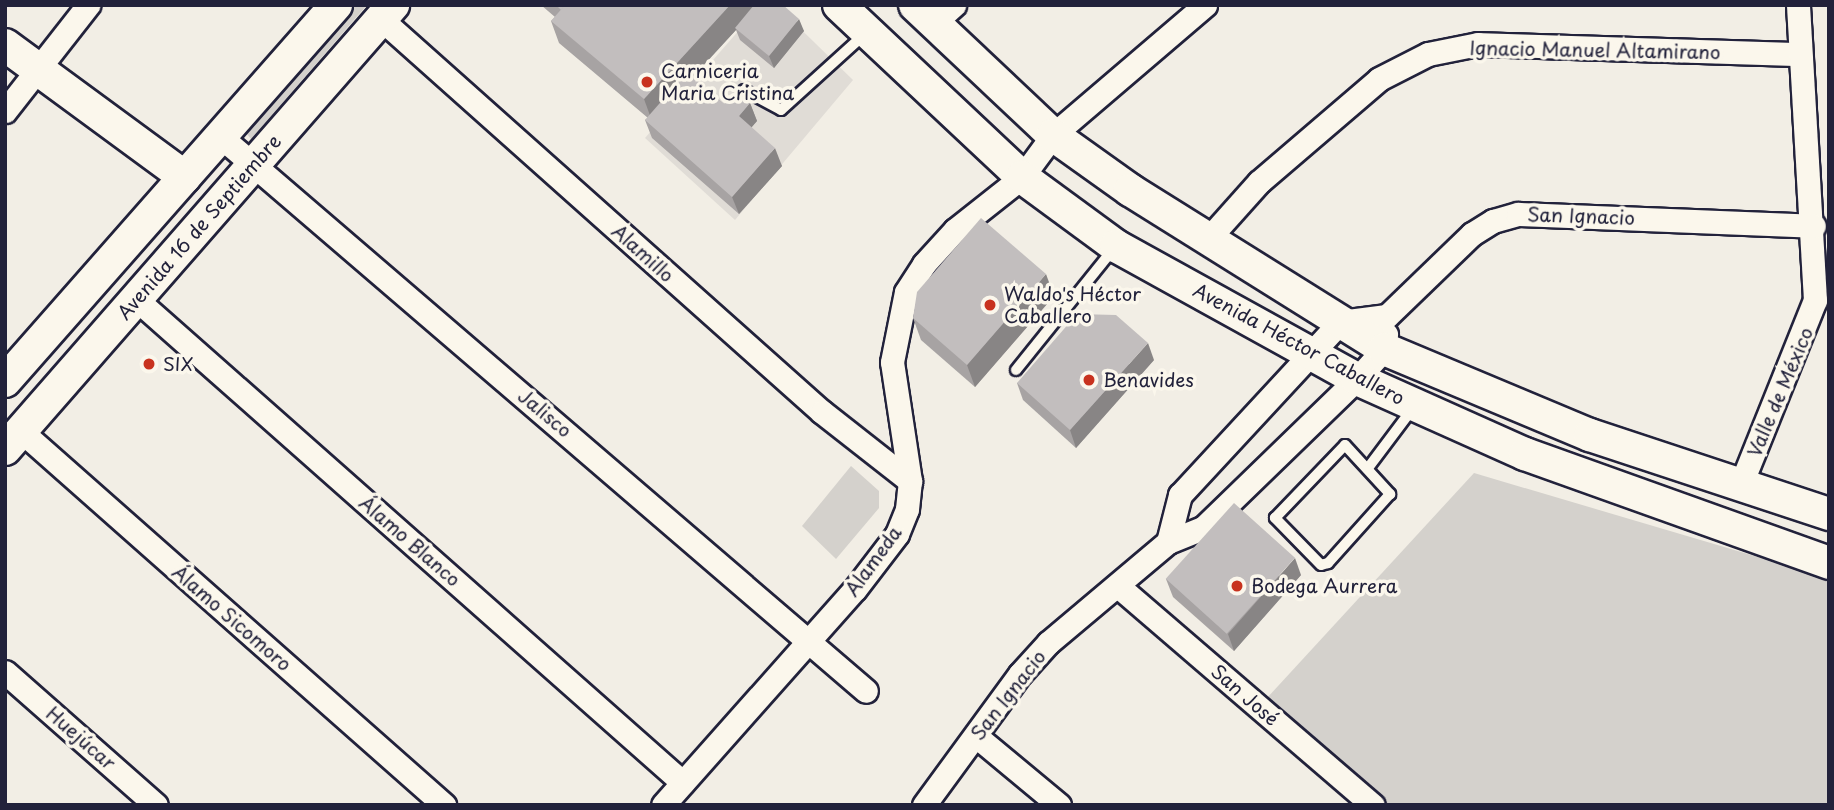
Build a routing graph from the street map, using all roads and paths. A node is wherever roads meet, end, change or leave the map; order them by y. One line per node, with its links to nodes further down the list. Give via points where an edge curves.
1 (88, 5): 11 (street)
2 (336, 5): 15 (main road)
3 (839, 5): 8 (main road, Avenida Héctor Caballero)
4 (1205, 5): 14 (street, Alameda)
5 (1798, 5): 10 (street, Valle de México)
6 (934, 11): 14 (main road, Avenida Héctor Caballero)
7 (387, 12): 16 (main road, Avenida 16 de Septiembre); 33 (street, Alamillo, via 822,412)
8 (866, 33): 12 (lane, via 781,110); 18 (main road, Avenida Héctor Caballero)
9 (5, 45): 11 (main road)
10 (1799, 54): 19 (street, Valle de México); 20 (street, Ignacio Manuel Altamirano, via 1478,44 1428,54 1379,79 1259,182)
11 (40, 70): 13 (street); 17 (main road)
12 (744, 90)
13 (5, 111)
14 (1053, 135): 18 (street, Alameda); 20 (main road, Avenida Héctor Caballero)
15 (221, 137): 16 (street, Jalisco); 17 (main road)
16 (254, 165): 22 (main road, Avenida 16 de Septiembre); 39 (street, Jalisco)
17 (185, 177): 29 (main road)
18 (1022, 177): 21 (main road, Avenida Héctor Caballero); 33 (street, Alameda, via 955,230 906,292 892,362)
19 (1814, 226): 23 (street, San Ignacio, via 1518,214 1472,234); 34 (street, Valle de México, via 1816,287 1809,325)
20 (1208, 239): 24 (main road, Avenida Héctor Caballero)
21 (1116, 246): 26 (main road, Avenida Héctor Caballero); 27 (lane)
22 (136, 299): 31 (main road, Avenida 16 de Septiembre); 43 (street, Álamo Blanco)
23 (1387, 316): 24 (street); 25 (street)
24 (1340, 322): 25 (main road, Avenida Héctor Caballero); 26 (street)
25 (1384, 349): 28 (street, San Ignacio); 34 (main road, Avenida Héctor Caballero, via 1590,435)
26 (1309, 354): 28 (main road, Avenida Héctor Caballero); 36 (street, via 1180,495)
27 (1016, 370)
28 (1357, 379): 30 (main road, Avenida Héctor Caballero); 36 (street, San Ignacio, via 1203,528)
29 (5, 382)
30 (1416, 405): 32 (lane); 37 (main road, Avenida Héctor Caballero, via 1562,470)
31 (13, 440): 45 (street, Álamo Sicomoro)
32 (1368, 468): 32 (lane, via 1342,445 1275,518 1321,565 1328,563 1390,494)
33 (909, 481): 39 (street, Alameda, via 907,509 897,534)
34 (1741, 484): 35 (main road, Avenida Héctor Caballero)
35 (1829, 514)
36 (1168, 542): 38 (street, San Ignacio)
37 (1829, 563)
38 (1118, 586): 42 (street, San Ignacio, via 1048,643); 49 (street, San José)
39 (810, 639): 41 (street, Jalisco); 43 (street, Alameda)
40 (5, 672): 44 (street, Huejúcar)
41 (866, 691)
42 (976, 736): 47 (street, San Ignacio); 48 (street)
43 (683, 783): 46 (street, Alameda)
44 (156, 805)
45 (444, 805)
46 (663, 805)
47 (924, 805)
48 (1059, 805)
49 (1373, 805)

